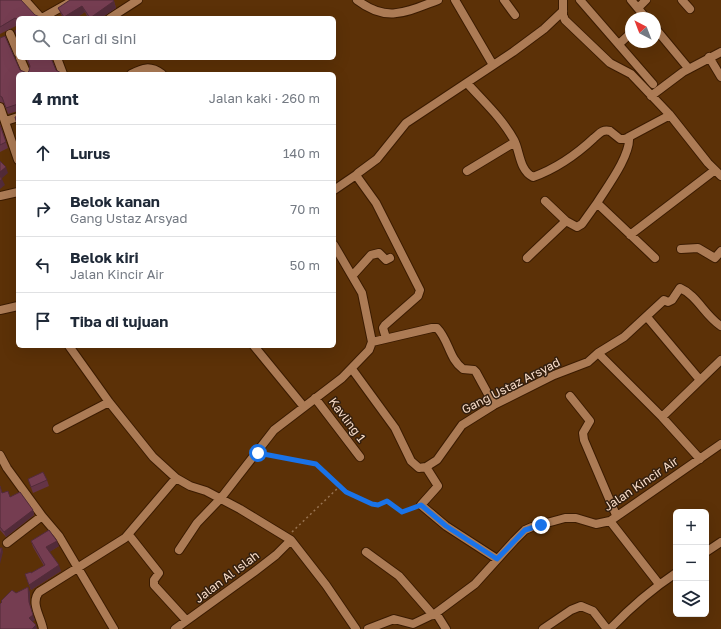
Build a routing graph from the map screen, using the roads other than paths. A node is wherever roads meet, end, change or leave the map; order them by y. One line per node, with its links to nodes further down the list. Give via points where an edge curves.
1 (25, 0): 18 (street)
2 (74, 0): 19 (street)
3 (138, 0): 20 (street)
4 (357, 0): 5 (street, via 376,12 390,14 399,14)
5 (438, 0)
6 (455, 0): 32 (street)
7 (504, 0): 17 (street)
8 (563, 0): 15 (street)
9 (580, 0): 26 (street)
10 (631, 0): 13 (street)
11 (646, 0): 13 (street)
12 (682, 0): 14 (street)
13 (638, 8): 16 (street)
14 (690, 9)
15 (563, 11): 32 (street, via 544,29); 41 (street, via 565,20 615,66 631,74)
16 (641, 12)
17 (515, 15)
18 (40, 16)
19 (46, 16)
20 (113, 16)
21 (16, 31): 22 (street)
22 (10, 34): 25 (street); 27 (street)
23 (661, 35): 33 (street)
24 (625, 38): 26 (street)
25 (0, 40)
26 (619, 44): 40 (street)
27 (16, 48)
28 (721, 52): 29 (street)
29 (709, 58): 33 (street); 38 (street)
30 (21, 60): 34 (street)
31 (58, 60): 35 (street)
32 (494, 65): 39 (street)
33 (689, 69): 41 (street)
34 (26, 72)
35 (62, 72)
36 (135, 72): 37 (street, via 144,68 154,68)
37 (159, 72)
38 (721, 76)
39 (467, 83): 47 (street, via 505,124); 51 (street, via 402,127 377,159)
40 (653, 84)
41 (651, 96): 43 (street)
42 (0, 107): 45 (street)
43 (670, 115): 46 (street); 50 (street)
44 (16, 118): 45 (street)
45 (6, 121): 48 (street)
46 (629, 137): 47 (street, via 620,139 610,131 602,131 564,161 533,177 520,161); 56 (street, via 630,144)
47 (515, 142): 49 (street)
48 (16, 154)
49 (467, 171)
50 (718, 173): 58 (street)
51 (356, 175): 52 (street); 70 (street, via 376,202 420,290 418,296 385,325 383,328)
52 (336, 189)
53 (16, 192): 54 (street)
54 (0, 196)
55 (545, 201): 57 (street)
56 (597, 203): 57 (street, via 579,226); 58 (street)
57 (566, 221): 63 (street)
58 (630, 235): 64 (street)
59 (336, 248): 65 (street)
60 (681, 250): 61 (street, via 698,248 715,258)
61 (721, 251)
62 (390, 258): 65 (street, via 386,260 379,253 374,254)
63 (527, 258)
64 (655, 258)
65 (353, 275): 71 (street, via 364,298)
66 (16, 306): 67 (street)
67 (0, 310)
68 (647, 317): 69 (street, Gang Ustaz Arsyad, via 664,300 672,300 682,288); 74 (street, Gang Ustaz Arsyad, via 622,339); 77 (street)
69 (721, 326)
70 (386, 338): 71 (street); 81 (street, via 437,328 458,365 476,372)
71 (372, 342): 76 (street, via 369,350)
72 (70, 348): 80 (street)
73 (256, 348): 82 (street)
74 (598, 353): 81 (street, Gang Ustaz Arsyad, via 588,362 554,375); 83 (street)
75 (721, 360): 77 (street)
76 (352, 369): 79 (street); 89 (street, via 395,428 411,461 419,468)
77 (700, 380): 83 (street)
78 (570, 396): 93 (street, via 590,421 583,433 584,440)
79 (316, 398): 82 (street); 87 (street, Kavling 1)
80 (109, 402): 84 (street); 90 (street, via 154,457)
81 (494, 405): 89 (street, Gang Ustaz Arsyad, via 462,425 437,460)
82 (304, 407): 91 (street, via 274,430)
83 (662, 417): 88 (street)
84 (57, 429)
85 (721, 444): 88 (street, Jalan Kincir Air)
86 (0, 455): 92 (street)
87 (360, 457)
88 (700, 459): 93 (street, Jalan Kincir Air)
89 (426, 468): 101 (street, via 438,486 421,505 446,526)
90 (176, 478): 91 (street); 94 (street)
91 (221, 498): 95 (street); 98 (street, via 197,523)
92 (42, 516): 97 (street); 102 (street, via 59,536)
93 (613, 518): 101 (street, Jalan Kincir Air, via 596,524 576,518 564,518 532,527 525,530); 104 (street)
94 (128, 535): 102 (street); 106 (street, via 159,573 154,585)
95 (289, 539): 106 (street, Jalan Al Islah, via 276,556); 111 (street, via 326,585)
96 (721, 542): 99 (street)
97 (7, 543)
98 (179, 550)
99 (709, 550)
100 (366, 552): 105 (street, via 399,576)
101 (497, 559): 105 (street, Jalan Kincir Air, via 474,584)
102 (79, 568): 108 (street, via 38,592 36,608); 109 (street)
103 (673, 574): 104 (street)
104 (659, 584): 115 (street)
105 (434, 614): 107 (street, Jalan Kincir Air); 113 (street)
106 (186, 620): 110 (street, Jalan Al Islah)
107 (413, 627): 112 (street, Jalan Kincir Air, via 394,619)
108 (43, 628)
109 (114, 629)
110 (175, 629)
111 (356, 629)
112 (368, 629)
113 (446, 629)
114 (543, 629): 115 (street, via 581,606 593,611)
115 (608, 629)

